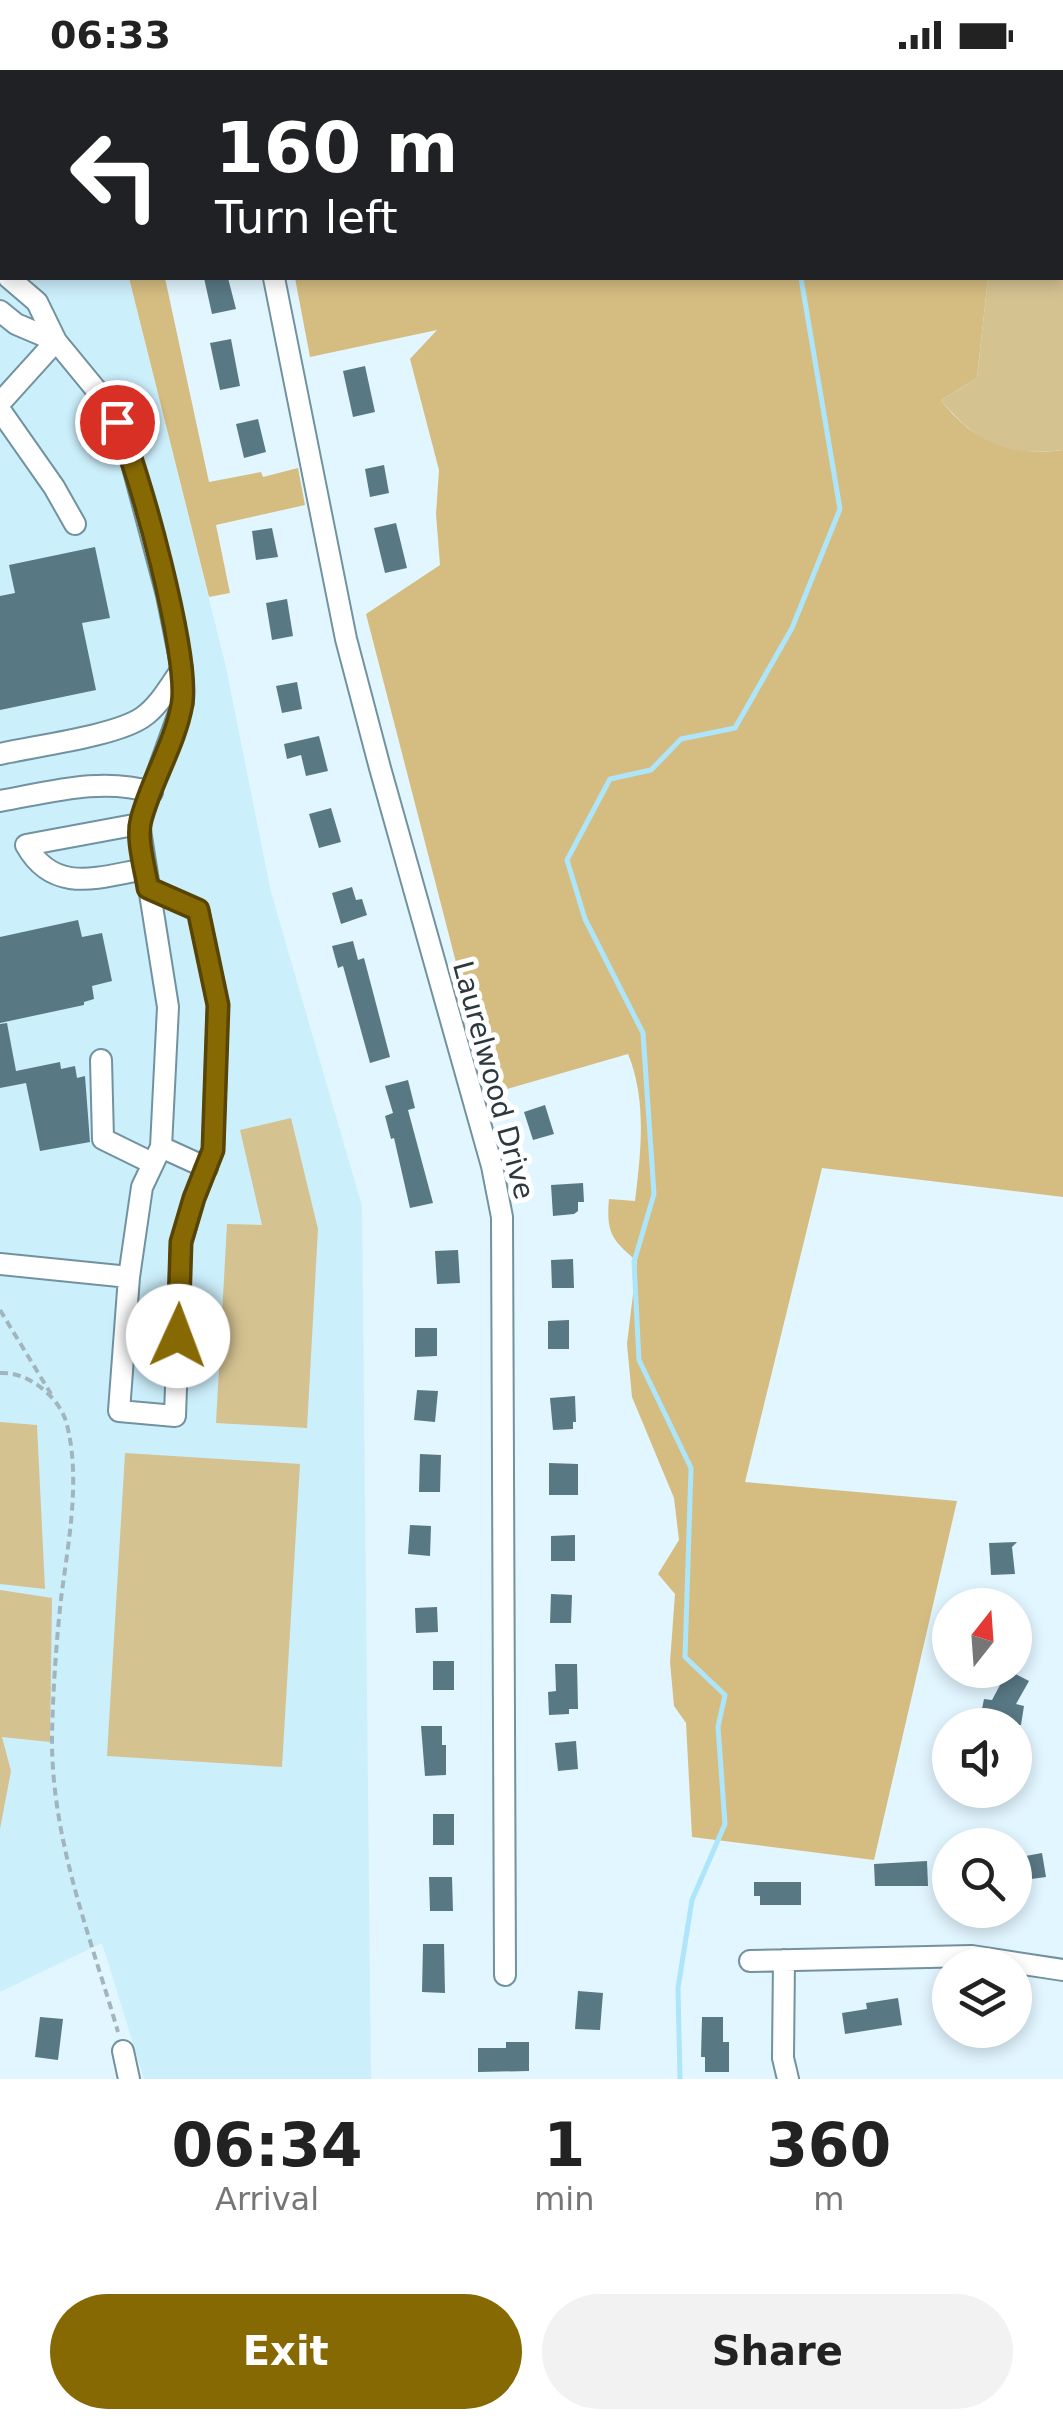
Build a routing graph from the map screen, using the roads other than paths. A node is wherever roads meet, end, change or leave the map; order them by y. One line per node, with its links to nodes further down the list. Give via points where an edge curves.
1 (11, 280): 4 (street, via 37,302)
2 (274, 280): 21 (street, Laurelwood Drive, via 346,639 502,1216)
3 (0, 311): 4 (street)
4 (56, 342): 5 (street); 7 (street, via 107,403 126,441)
5 (0, 407): 6 (street)
6 (75, 524)
7 (182, 669): 8 (street, via 141,719); 9 (street, via 183,702)
8 (0, 754)
9 (152, 792): 10 (street, via 105,784); 11 (street)
10 (0, 801)
11 (139, 824): 12 (street); 12 (street, via 26,845 45,868 79,881)
12 (146, 879): 14 (street, via 168,1006); 15 (street, via 198,910 202,928 218,1005)
13 (101, 1060): 14 (street, via 103,1138)
14 (156, 1155): 15 (street); 17 (street, via 142,1187)
15 (207, 1168): 17 (street, via 181,1242 175,1416 119,1411)
16 (0, 1264): 17 (street)
17 (129, 1277)
18 (784, 1960): 19 (street); 20 (street, via 972,1956); 24 (street)
19 (750, 1961)
20 (1063, 1970)
21 (505, 1975)
22 (123, 2051): 23 (street)
23 (129, 2079)
24 (788, 2079)

